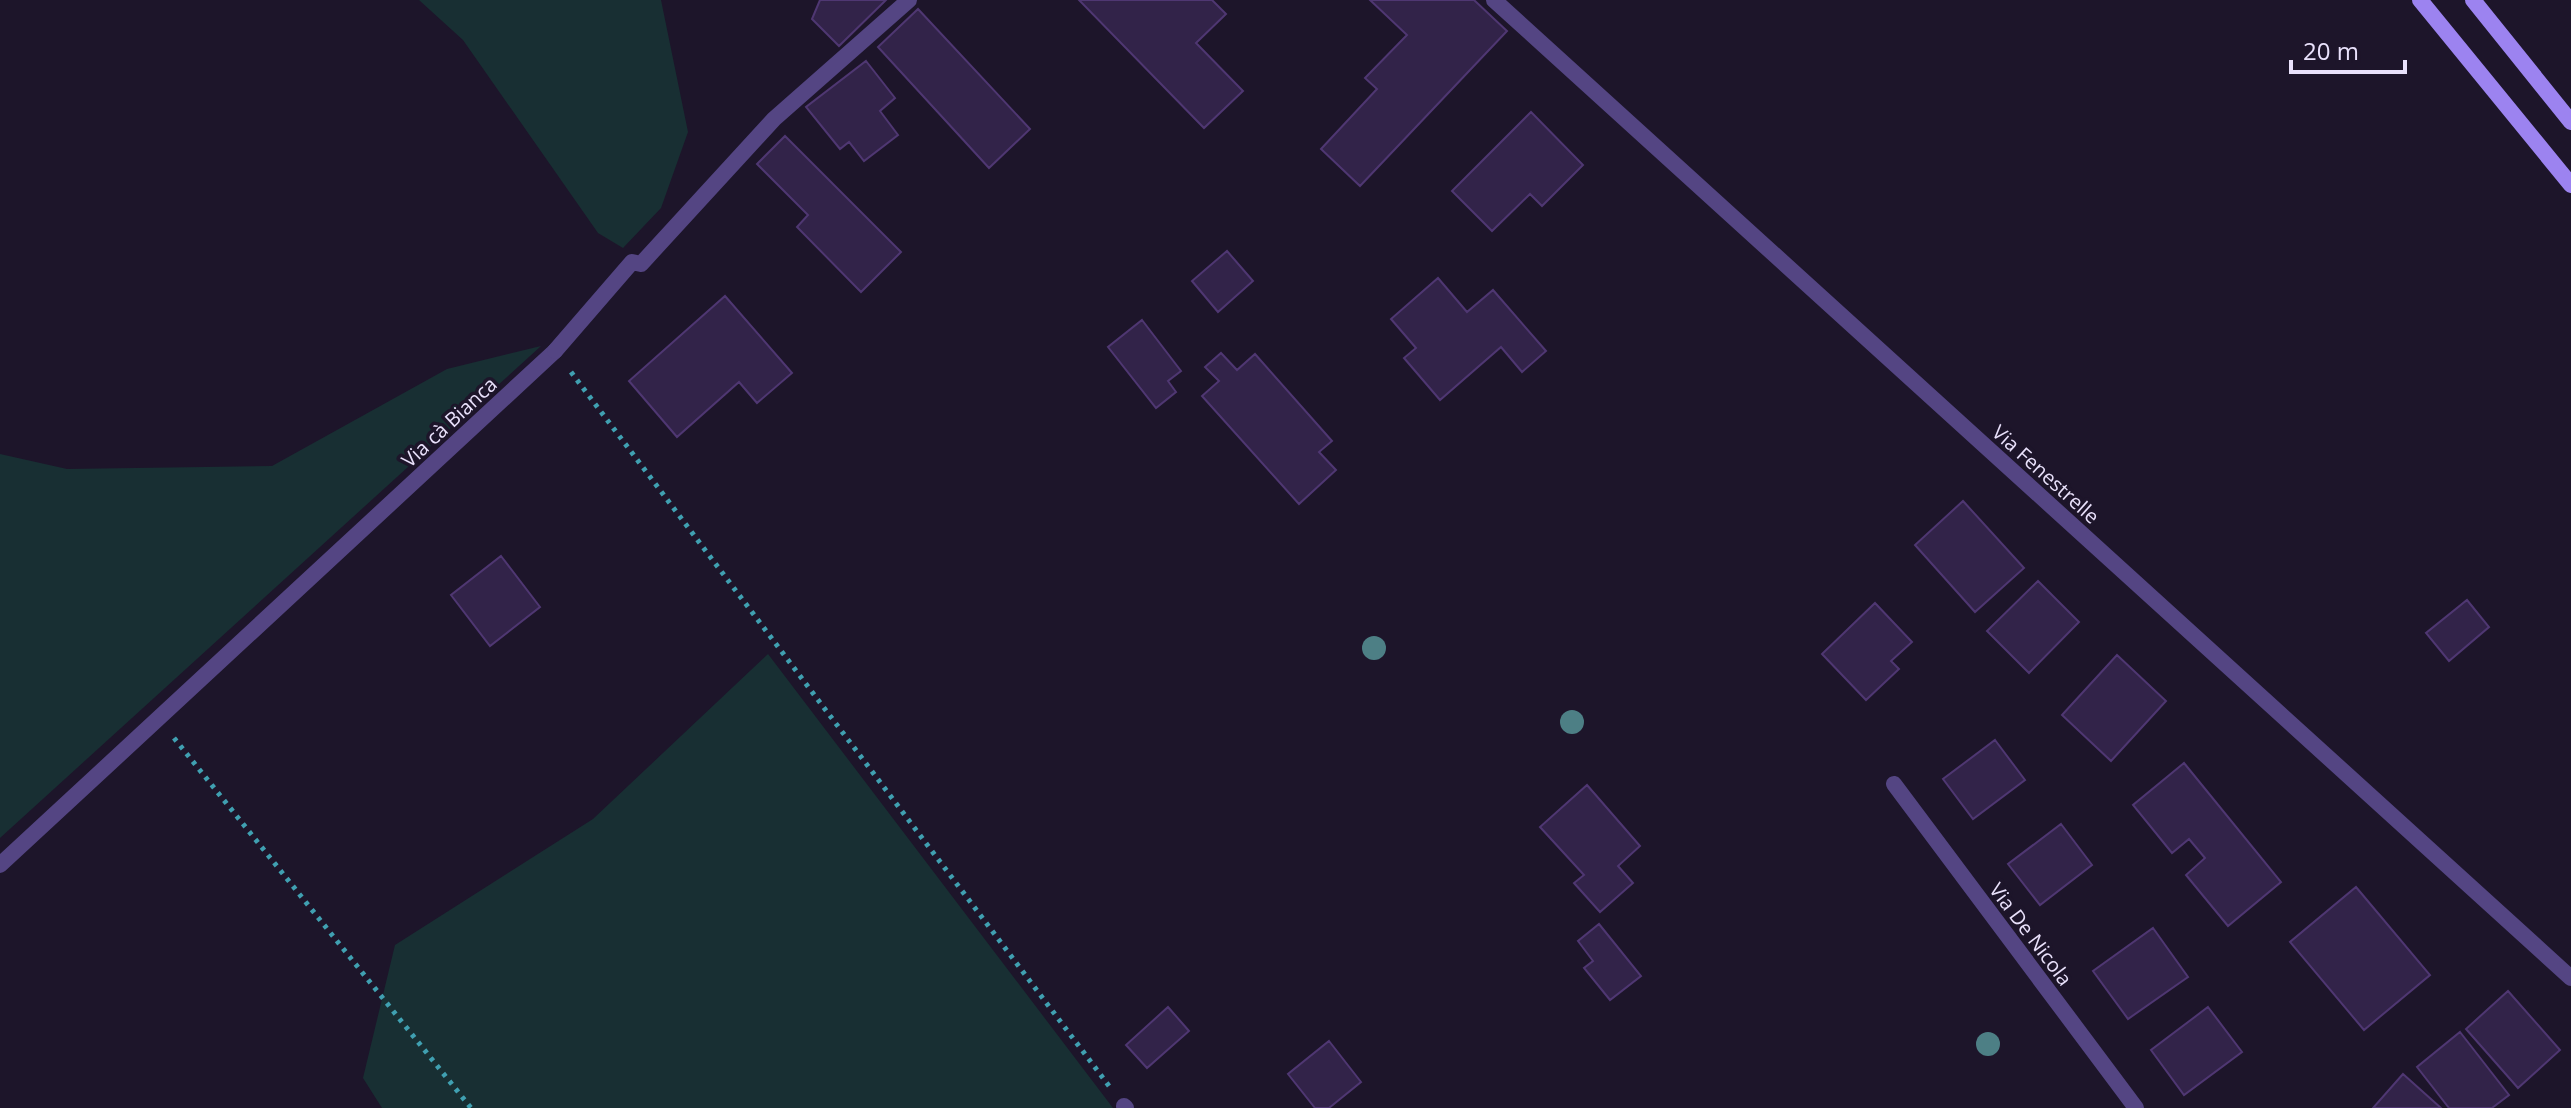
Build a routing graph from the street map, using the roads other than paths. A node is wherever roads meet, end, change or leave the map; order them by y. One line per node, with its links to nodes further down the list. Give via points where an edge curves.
1 (909, 0): 8 (street, Via cà Bianca, via 774,119 641,264 632,262 555,351)
2 (1494, 0): 9 (street, Via Fenestrelle)
3 (2420, 0): 6 (main road)
4 (2473, 0): 5 (main road)
5 (2571, 122)
6 (2571, 185)
7 (1894, 784): 10 (street, Via De Nicola)
8 (0, 865)
9 (2571, 978)
10 (2136, 1108)

